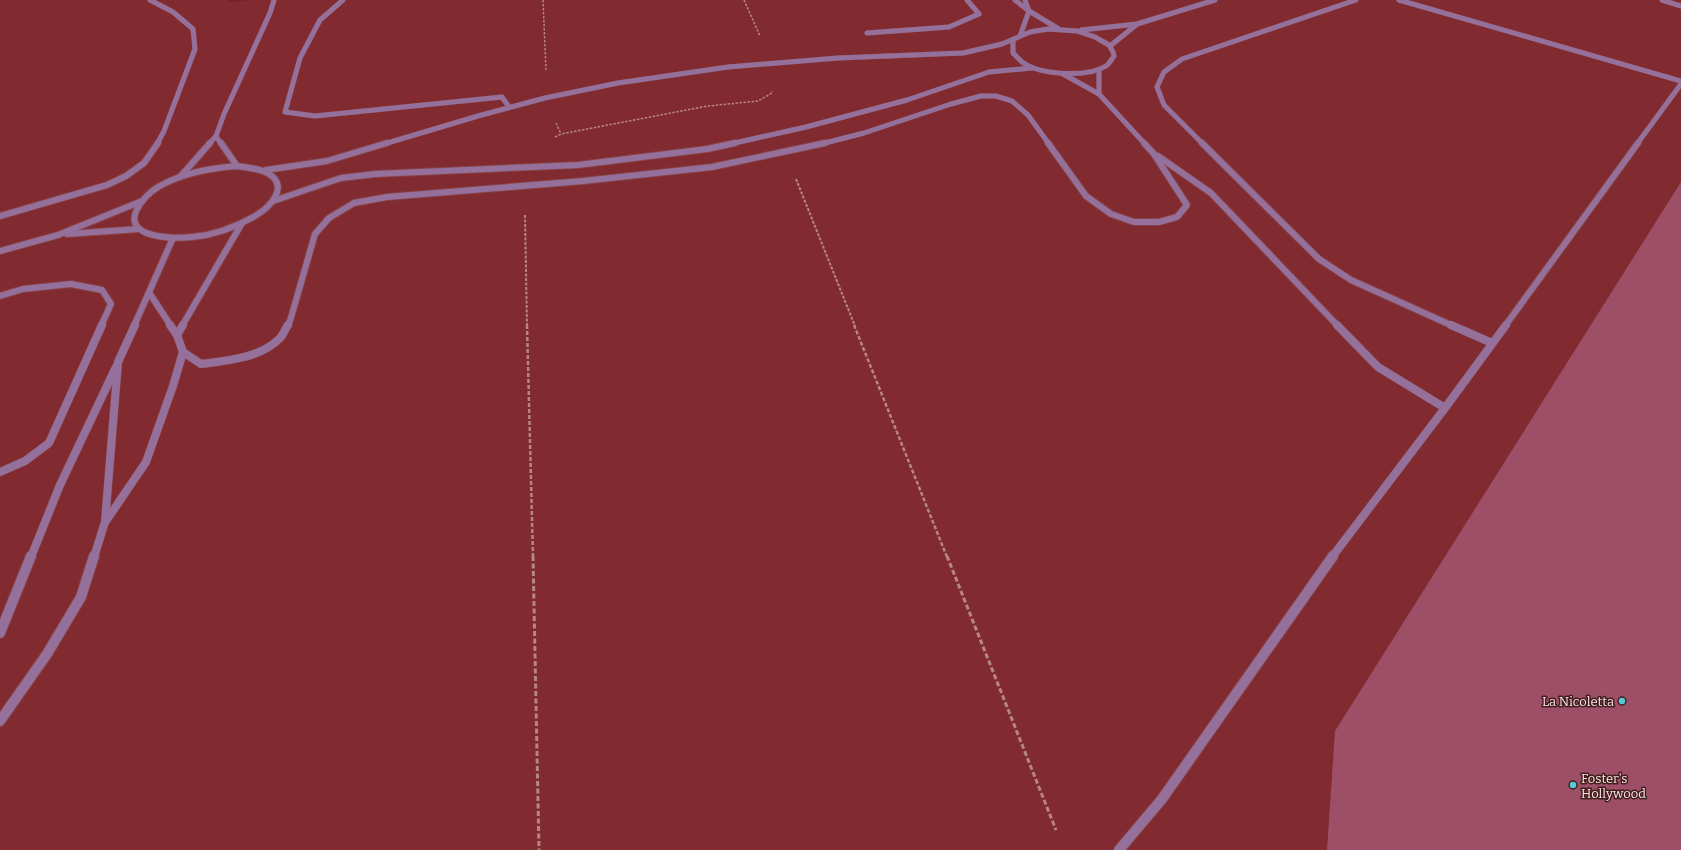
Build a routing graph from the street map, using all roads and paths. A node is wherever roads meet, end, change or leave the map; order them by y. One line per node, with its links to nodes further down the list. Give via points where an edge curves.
1 (150, 0): 41 (lane, via 161,3 193,29 195,49 159,141 144,163 107,185)
2 (273, 0): 31 (lane, via 270,13)
3 (343, 0): 30 (lane, via 320,20 300,58 284,112 315,116 502,97)
4 (543, 0): 25 (path)
5 (744, 0): 20 (path)
6 (968, 0): 18 (lane, via 979,14 949,27)
7 (1015, 0): 14 (lane)
8 (1025, 0): 14 (lane)
9 (1215, 0): 15 (lane)
10 (1356, 0): 50 (lane, via 1182,59 1164,72 1157,87 1164,105 1319,259 1351,280)
11 (1399, 0): 27 (lane)
12 (1662, 0): 13 (lane)
13 (1681, 6)
14 (1029, 12): 16 (lane); 19 (lane)
15 (1137, 24): 17 (lane); 22 (lane)
16 (1059, 29): 17 (lane); 19 (lane)
17 (1074, 31): 22 (lane, via 1095,37)
18 (867, 32)
19 (1020, 36): 21 (lane)
20 (761, 40)
21 (1013, 41): 23 (lane, via 1013,55); 30 (lane, via 963,53 771,62 662,75)
22 (1110, 46): 24 (lane, via 1114,52 1113,59)
23 (1033, 68): 26 (lane); 39 (lane, via 989,72 907,100 806,127 706,149 578,165 376,174 341,178)
24 (1099, 69): 26 (lane); 29 (lane)
25 (546, 71)
26 (1063, 74): 29 (lane)
27 (1681, 82): 50 (lane)
28 (773, 88): 32 (path, via 772,93 758,101 700,107)
29 (1099, 94): 33 (lane)
30 (509, 107): 35 (lane, via 333,160)
31 (216, 136): 34 (lane); 37 (lane)
32 (555, 137)
33 (1154, 154): 51 (lane, via 1187,205 1177,217 1159,222 1134,222 1111,214 1086,196 1028,115 1012,101 996,96 981,96 820,144 712,167 583,181 387,197 354,203 329,218 315,234 290,321 280,338 259,352 231,360 201,364); 53 (lane, via 1211,193 1378,367)
34 (237, 166): 35 (lane); 37 (lane, via 212,169)
35 (266, 170): 39 (lane, via 279,183)
36 (795, 175): 58 (path)
37 (180, 178): 38 (lane, via 152,192)
38 (142, 201): 43 (lane, via 135,211 134,221); 44 (lane)
39 (273, 201): 42 (lane, via 260,213)
40 (525, 212): 59 (path)
41 (0, 216)
42 (242, 223): 45 (lane, via 220,231); 49 (lane)
43 (139, 229): 44 (lane); 45 (lane, via 153,236)
44 (58, 235): 46 (lane)
45 (174, 238): 47 (lane)
46 (0, 251)
47 (150, 294): 49 (lane); 52 (lane)
48 (0, 296): 54 (lane, via 22,289 71,284 102,290 111,304 49,443 25,461)
49 (177, 335): 51 (lane)
50 (1492, 343): 53 (lane)
51 (184, 352): 55 (lane, via 146,462)
52 (118, 362): 55 (lane); 56 (lane, via 60,485)
53 (1444, 408): 60 (lane, via 1314,581 1162,799)
54 (0, 472)
55 (105, 522): 57 (lane, via 81,596 47,654)
56 (0, 633)
57 (0, 721)
58 (1056, 830)
59 (539, 850)
60 (1119, 850)

